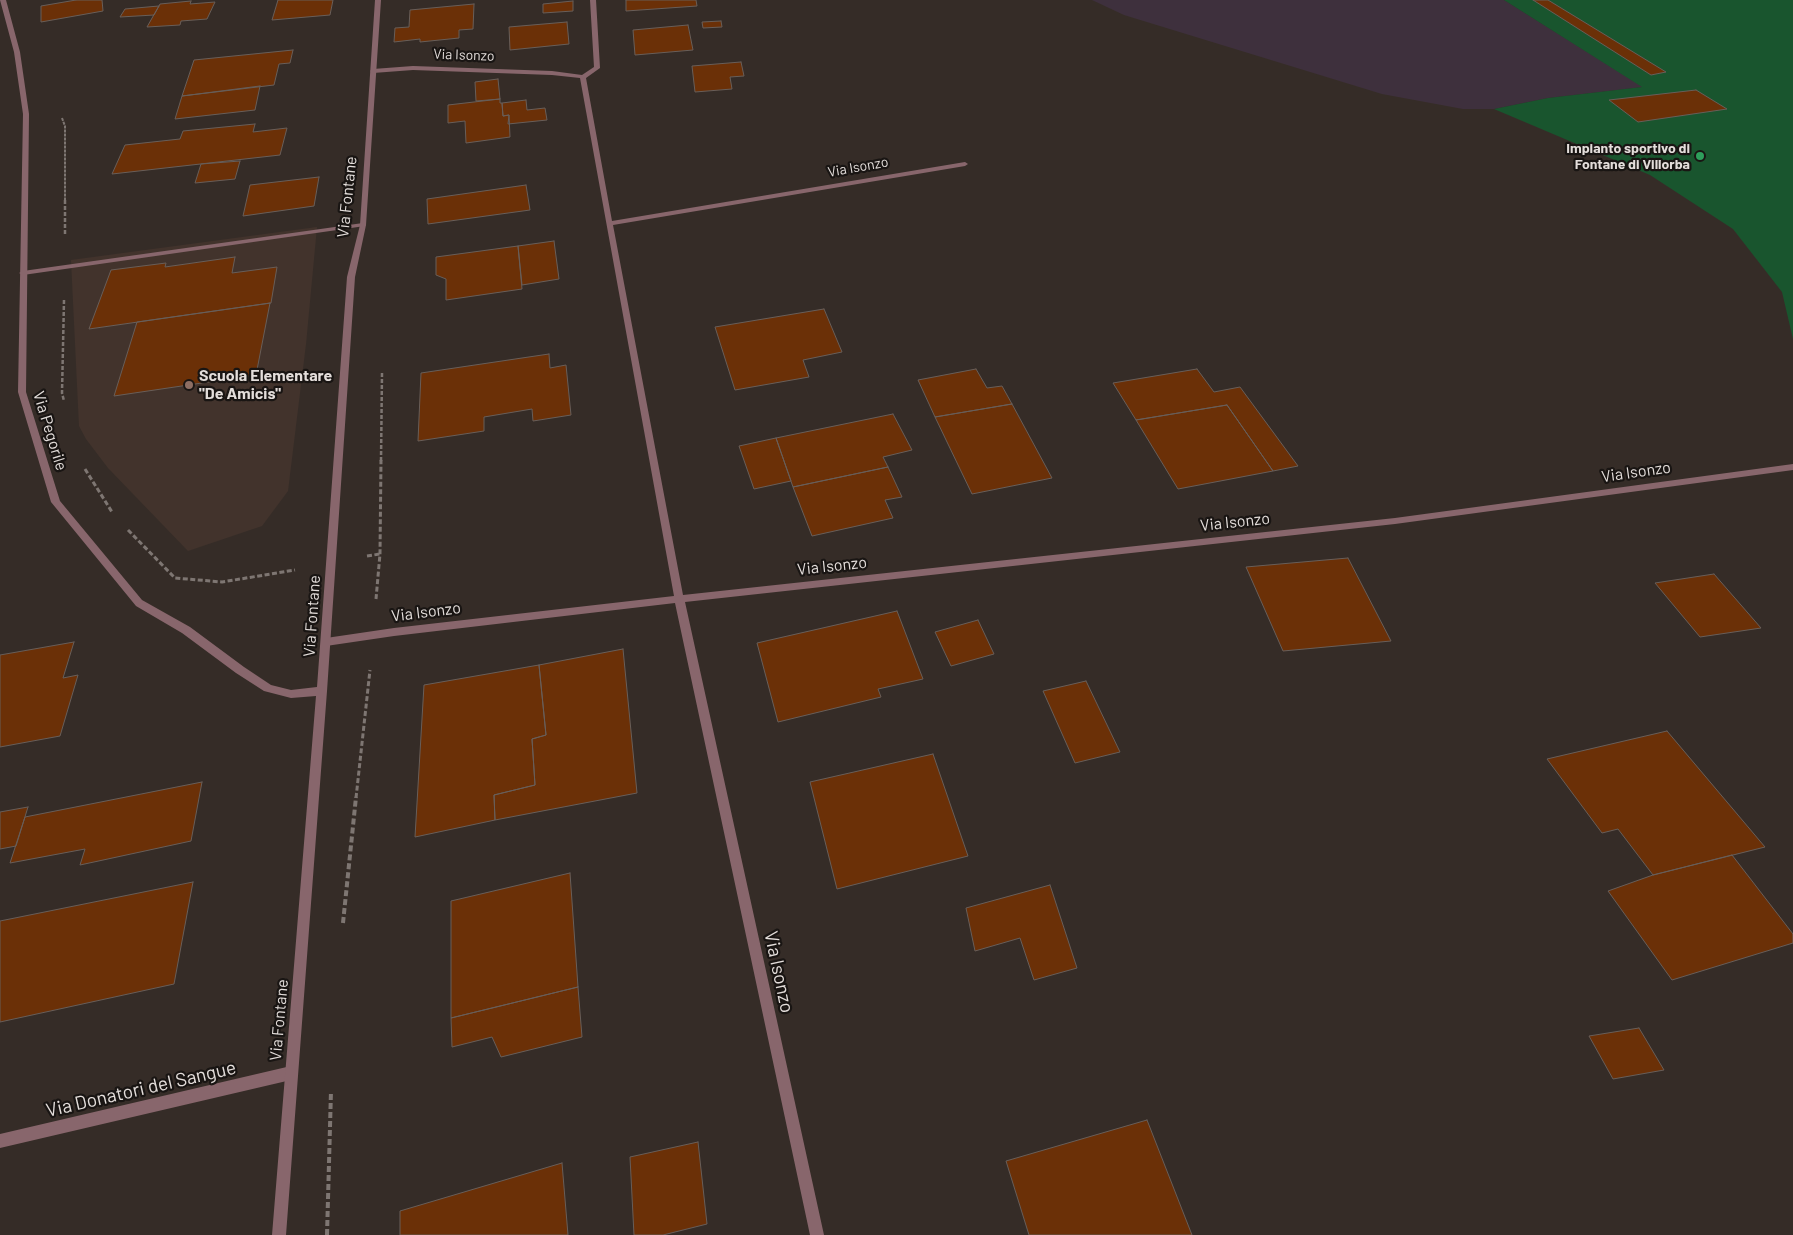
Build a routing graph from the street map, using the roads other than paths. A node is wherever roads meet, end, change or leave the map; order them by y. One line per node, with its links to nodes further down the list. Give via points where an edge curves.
1 (3, 0): 9 (street, Via Pegorile, via 17,52 26,114)
2 (378, 0): 4 (street, Via Fontane)
3 (593, 0): 5 (street, via 597,68)
4 (373, 70): 5 (street, Via Isonzo, via 413,68); 8 (street, Via Fontane)
5 (583, 77): 7 (street, Via Isonzo)
6 (965, 164): 7 (street, Via Isonzo)
7 (609, 224): 11 (street, Via Isonzo)
8 (363, 225): 9 (street); 12 (street, Via Fontane, via 351,277)
9 (23, 273): 13 (street, Via Pegorile, via 22,392 56,502 139,603 186,630 268,688 291,694)
10 (1793, 466): 11 (street, Via Isonzo, via 1395,521)
11 (679, 600): 12 (street, Via Isonzo); 17 (street, Via Isonzo)
12 (326, 642): 13 (street, Via Fontane)
13 (322, 691): 14 (street, Via Fontane)
14 (291, 1074): 15 (street, Via Donatori del Sangue); 16 (street, Via Fontane)
15 (0, 1141)
16 (279, 1235)
17 (817, 1235)

